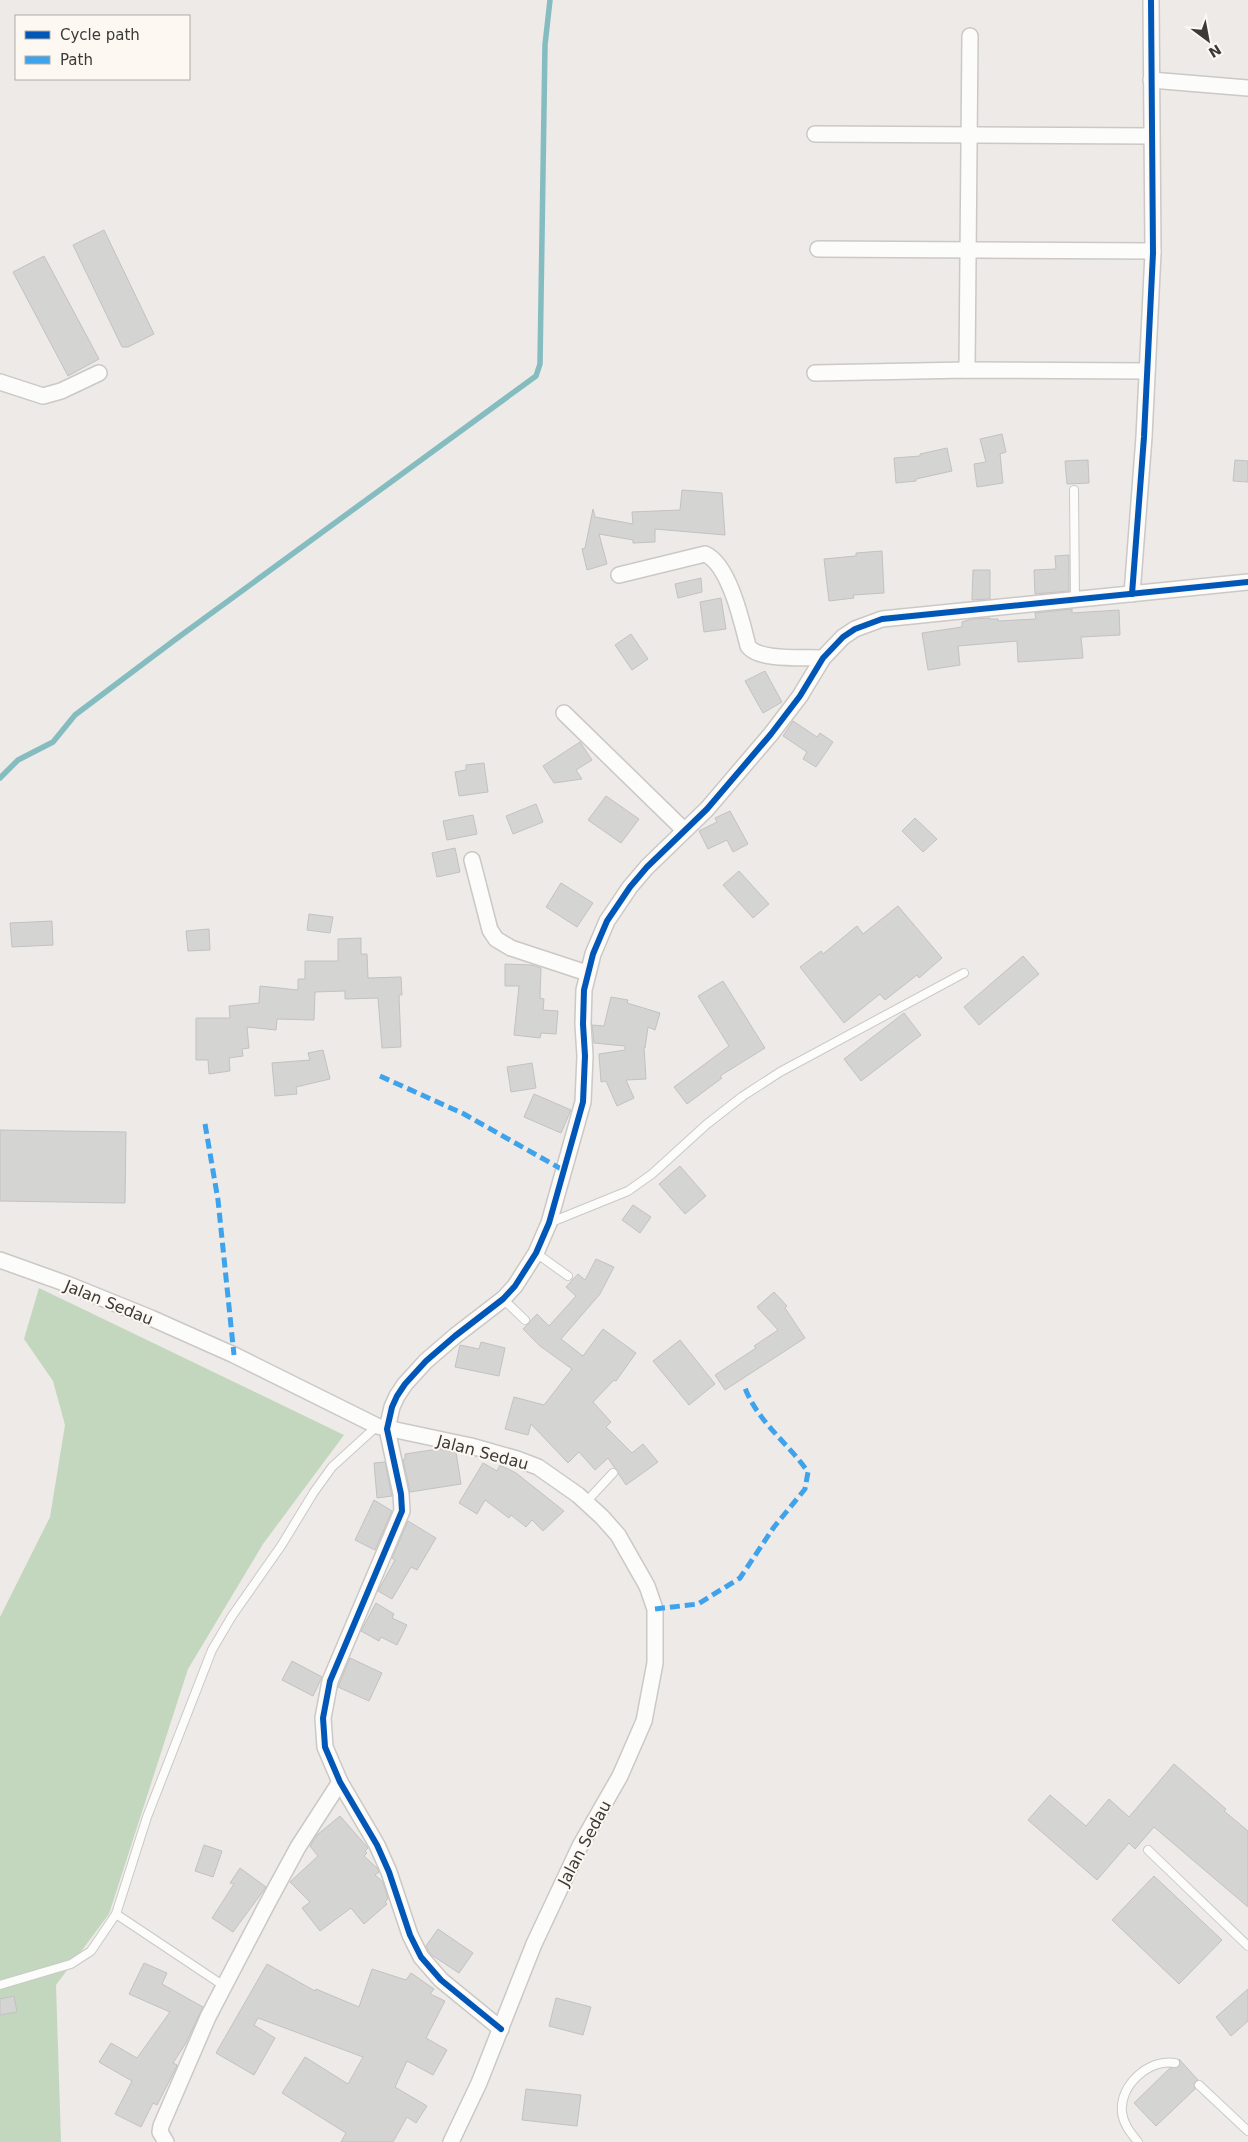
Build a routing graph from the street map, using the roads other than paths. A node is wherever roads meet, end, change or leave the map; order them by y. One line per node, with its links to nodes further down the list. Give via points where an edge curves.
1 (1150, 0): 3 (street)
2 (970, 36): 6 (street)
3 (1151, 80): 4 (street); 7 (street)
4 (1248, 88)
5 (815, 134): 6 (street)
6 (969, 134): 7 (street); 9 (street)
7 (1152, 136): 10 (street)
8 (818, 249): 9 (street)
9 (968, 250): 10 (street); 11 (street)
10 (1153, 251): 12 (street)
11 (967, 370): 12 (street); 14 (street)
12 (1147, 371): 19 (street)
13 (99, 373): 15 (street, via 43,396)
14 (815, 373)
15 (0, 382)
16 (1074, 490): 20 (lane)
17 (619, 575): 21 (street, via 705,554 716,563 726,581 750,650 762,655)
18 (1248, 582): 19 (street)
19 (1132, 594): 20 (street)
20 (1075, 600): 21 (street, via 882,619 855,629)
21 (823, 658): 23 (street, via 771,734 707,809)
22 (564, 714): 23 (street)
23 (684, 830): 25 (street, via 630,887 607,921)
24 (472, 860): 25 (street, via 490,930 496,938 511,948)
25 (587, 973): 27 (street, via 583,1024 584,1102)
26 (964, 973): 27 (lane, via 765,1082 708,1124 628,1191)
27 (549, 1223): 28 (street)
28 (536, 1253): 30 (lane); 31 (street, via 524,1275)
29 (0, 1260): 33 (street, Jalan Sedau, via 151,1318)
30 (568, 1276)
31 (503, 1299): 32 (lane); 33 (street, via 426,1361 405,1384)
32 (525, 1320)
33 (382, 1428): 35 (street, Jalan Sedau, via 518,1459 538,1467); 36 (street, via 401,1494 402,1511 330,1680 323,1734); 38 (lane, via 332,1467 212,1650 147,1817)
34 (613, 1473): 35 (lane)
35 (586, 1502): 42 (street, Jalan Sedau, via 618,1535 647,1586 655,1609 655,1663 644,1721 634,1747 580,1846 534,1944)
36 (340, 1782): 41 (street, via 298,1847); 42 (street, via 377,1845 421,1957 441,1980)
37 (1148, 1850): 39 (lane)
38 (116, 1914): 40 (lane, via 91,1951 71,1964); 41 (lane)
39 (1248, 1946)
40 (0, 1985)
41 (224, 1986): 46 (street, via 160,2126)
42 (501, 2028): 47 (street, Jalan Sedau)
43 (1175, 2063): 48 (lane, via 1149,2067 1136,2078 1126,2094 1122,2113)
44 (1199, 2085): 45 (lane)
45 (1248, 2131)
46 (166, 2142)
47 (451, 2142)
48 (1138, 2142)

